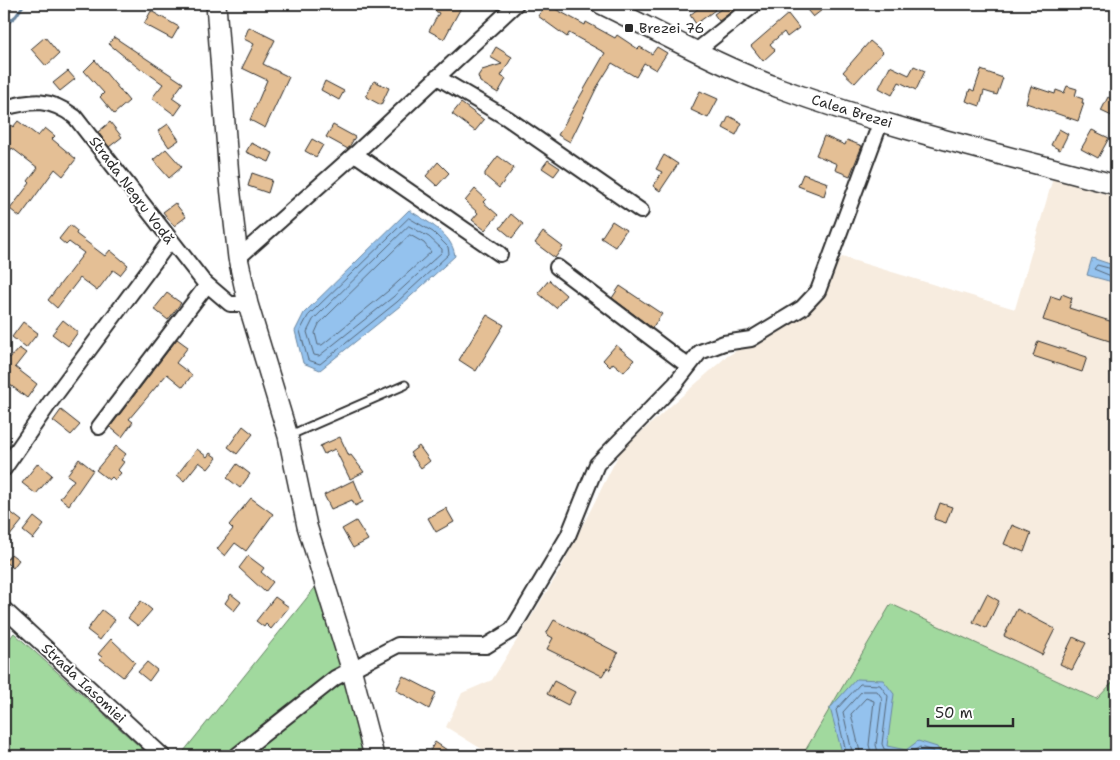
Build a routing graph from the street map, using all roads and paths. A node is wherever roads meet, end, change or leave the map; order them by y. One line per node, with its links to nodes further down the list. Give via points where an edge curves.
1 (8, 4): 6 (lane)
2 (216, 4): 16 (street, via 228,176)
3 (516, 4): 8 (street)
4 (601, 4): 7 (street, Calea Brezei)
5 (755, 4): 7 (street)
6 (4, 9)
7 (696, 51): 10 (street, Calea Brezei, via 782,89)
8 (437, 77): 11 (street); 13 (street, via 507,118)
9 (4, 108): 14 (street, Strada Negru Vodă, via 38,101 63,108 75,117)
10 (882, 120): 12 (street, Calea Brezei, via 948,141); 20 (street, via 818,290 802,308 751,339 724,343 700,352)
11 (356, 154): 15 (street); 16 (street)
12 (1116, 185)
13 (641, 211)
14 (170, 241): 18 (street, Strada Negru Vodă); 24 (street, via 56,393)
15 (500, 254)
16 (238, 258): 19 (street)
17 (557, 267): 20 (street)
18 (206, 285): 19 (street, Strada Negru Vodă, via 230,304); 22 (street)
19 (248, 304): 23 (street)
20 (688, 366): 26 (street, via 675,384 597,464 568,536 512,630 486,646 398,645)
21 (405, 385): 23 (lane)
22 (99, 428)
23 (288, 436): 26 (street, via 307,526)
24 (4, 469)
25 (4, 610): 27 (street, Strada Iasomiei)
26 (351, 668): 28 (street); 29 (street)
27 (164, 756)
28 (236, 756)
29 (374, 756)

